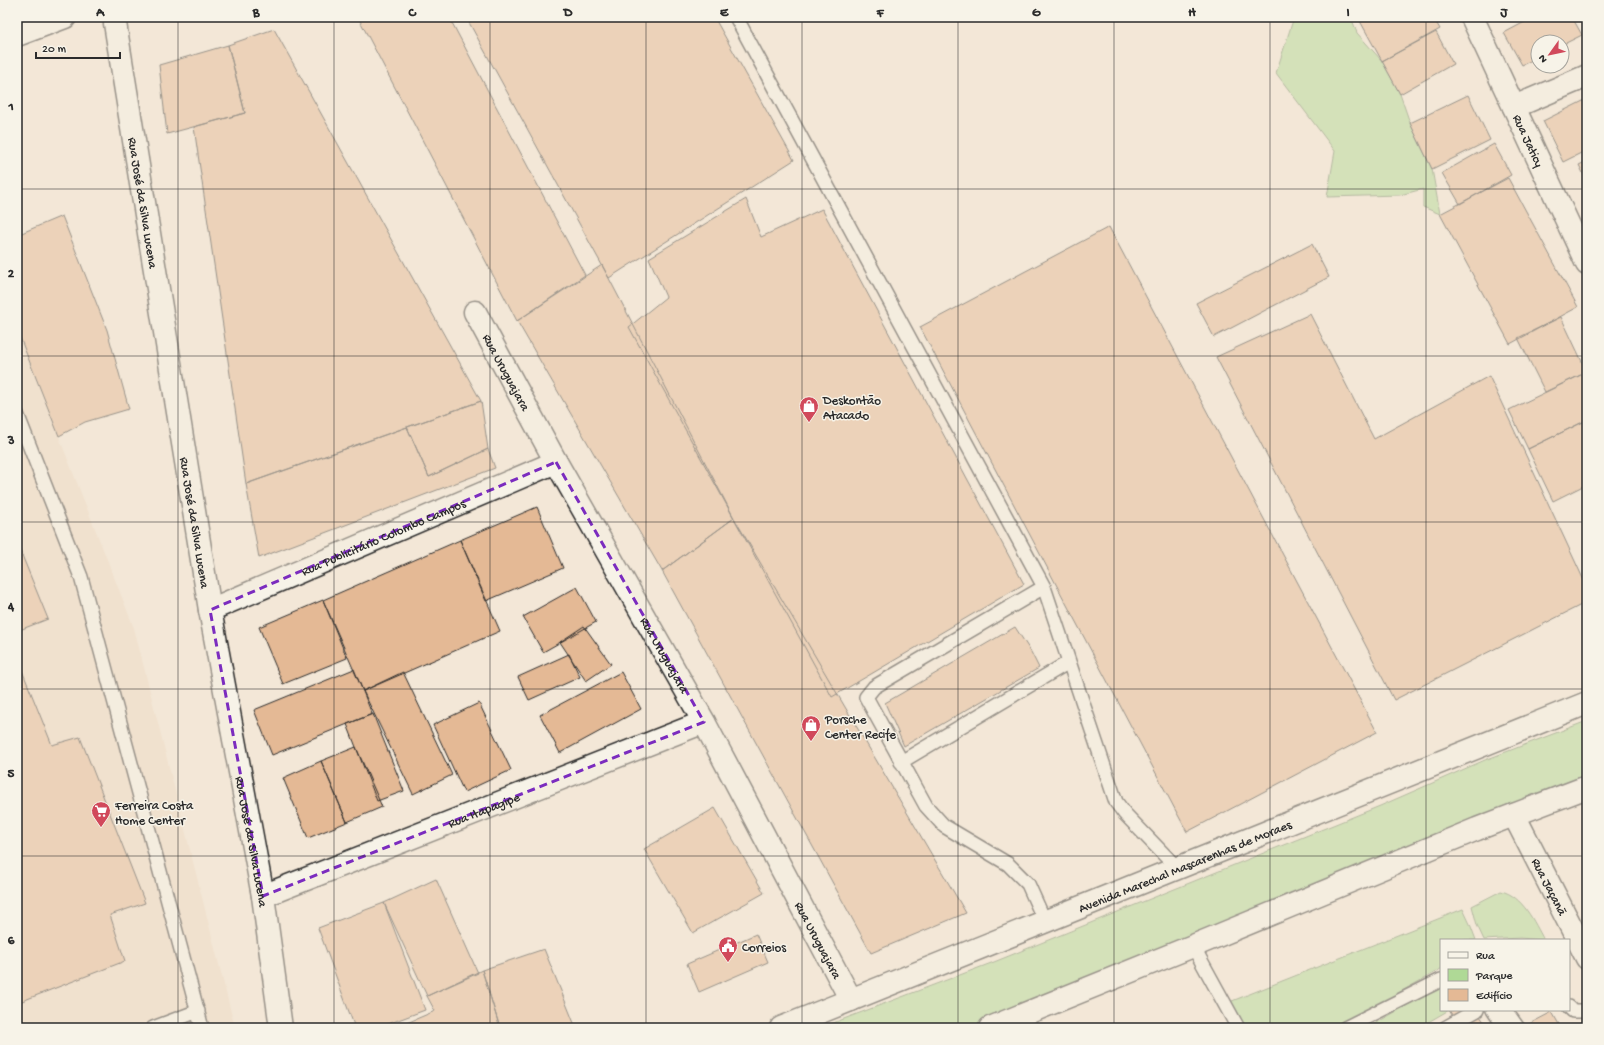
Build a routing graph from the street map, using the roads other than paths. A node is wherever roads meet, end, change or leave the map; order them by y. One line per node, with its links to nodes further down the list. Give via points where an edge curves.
1 (65, 17): 5 (main road)
2 (114, 17): 13 (main road, Rua José da Silva Lucena)
3 (736, 17): 12 (lane)
4 (1472, 17): 7 (main road, Rua Jaticy)
5 (17, 35)
6 (1587, 76): 7 (main road)
7 (1514, 107): 8 (main road, Rua Jaticy)
8 (1587, 264)
9 (475, 312): 11 (main road, Rua Uruguajara)
10 (17, 414): 29 (lane, via 81,577)
11 (556, 462): 13 (main road, Rua Publicitário Colombo Campos); 16 (main road, Rua Uruguajara)
12 (1044, 587): 14 (lane); 17 (lane, via 874,687 866,697)
13 (210, 610): 21 (main road, Rua José da Silva Lucena)
14 (1069, 662): 17 (lane); 20 (lane, via 1116,802)
15 (1587, 703): 20 (main road, Avenida Marechal Mascarenhas de Moraes)
16 (704, 722): 21 (main road, Rua Itapagipe); 26 (main road, Rua Uruguajara)
17 (901, 762): 22 (lane, via 926,806 944,826 1008,864 1028,884)
18 (1587, 787): 19 (main road)
19 (1514, 815): 23 (main road); 24 (main road, Rua Jaçanã)
20 (1177, 868): 22 (main road, Avenida Marechal Mascarenhas de Moraes)
21 (263, 896): 36 (main road, Rua José da Silva Lucena)
22 (1045, 922): 26 (main road, Avenida Marechal Mascarenhas de Moraes)
23 (1193, 946): 33 (main road); 38 (lane)
24 (1587, 958)
25 (1440, 980): 39 (lane)
26 (851, 1000): 37 (main road, Avenida Marechal Mascarenhas de Moraes)
27 (1570, 1008): 28 (lane, via 1573,1011)
28 (1587, 1009)
29 (198, 1011): 34 (lane); 35 (lane)
30 (1475, 1011): 40 (lane)
31 (1494, 1011): 41 (lane)
32 (1504, 1011): 42 (lane)
33 (997, 1027)
34 (153, 1028)
35 (202, 1028)
36 (281, 1028)
37 (782, 1028)
38 (1238, 1028)
39 (1345, 1028)
40 (1445, 1028)
41 (1505, 1028)
42 (1518, 1028)

